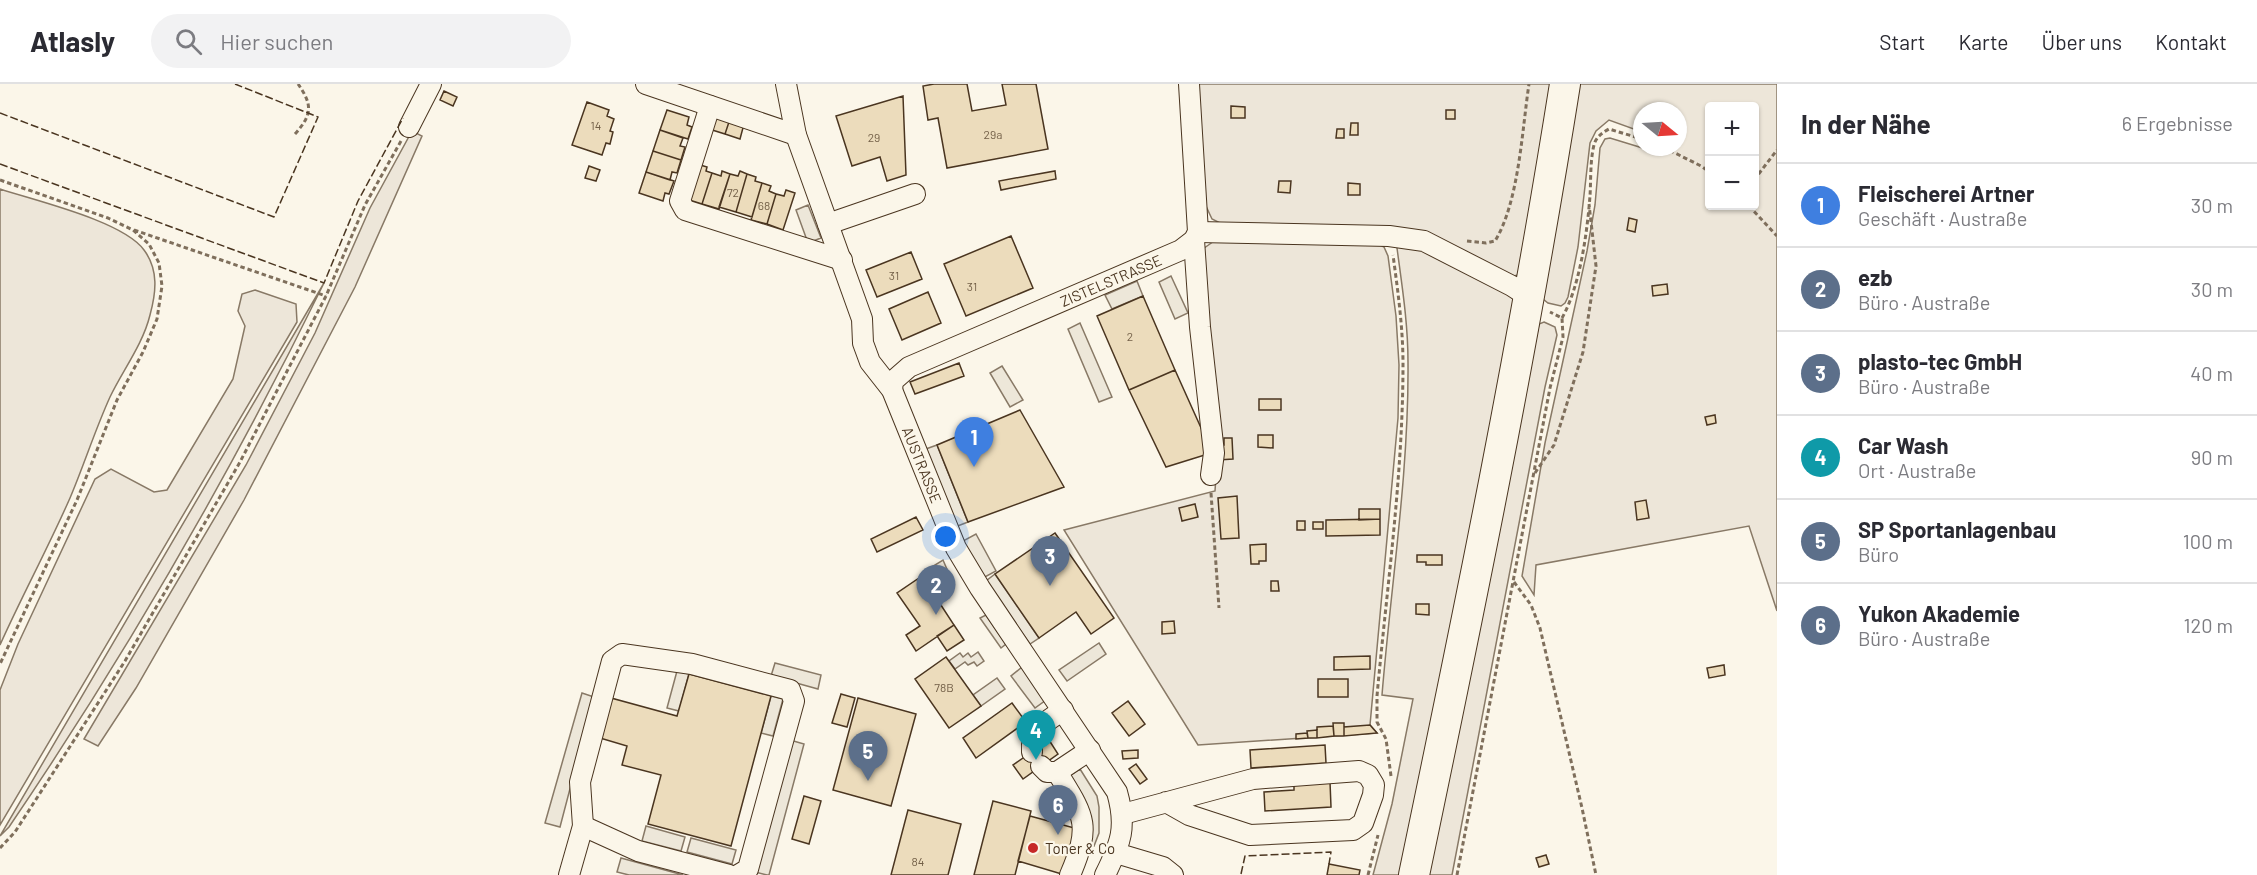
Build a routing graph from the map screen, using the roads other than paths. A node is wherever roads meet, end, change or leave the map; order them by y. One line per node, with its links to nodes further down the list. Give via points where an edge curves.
1 (431, 84): 7 (street)
2 (646, 84): 6 (street)
3 (786, 84): 8 (street, AUSTRASSE)
4 (1189, 84): 11 (street)
5 (1565, 84): 13 (highway)
6 (710, 106): 8 (street); 12 (street, via 680,201 685,210)
7 (409, 127)
8 (796, 135): 10 (street, AUSTRASSE)
9 (915, 194): 10 (street)
10 (828, 224): 12 (street, AUSTRASSE)
11 (1196, 236): 13 (street, via 1389,236 1424,241); 14 (street, ZISTELSTRASSE, via 1181,250 909,367 893,381); 15 (street, via 1200,327 1214,453)
12 (842, 260): 14 (street, AUSTRASSE, via 862,319 863,343 870,362)
13 (1539, 304): 29 (highway)
14 (892, 390): 16 (street, AUSTRASSE, via 956,548)
15 (1211, 475)
16 (1063, 710): 17 (street, AUSTRASSE); 18 (street, via 1038,728 1031,741)
17 (1090, 750): 18 (street); 20 (street, AUSTRASSE, via 1117,792)
18 (1043, 763): 26 (street, via 1079,808 1083,821 1083,836)
19 (1166, 802): 19 (street, via 1253,778 1359,771 1368,775 1374,785 1363,824 1353,830 1250,836 1189,815); 20 (street)
20 (1123, 814): 22 (street, AUSTRASSE)
21 (582, 826): 23 (street); 24 (street, via 638,851); 25 (street, via 580,782 612,661 622,654 692,664 790,690 794,701 748,869)
22 (1116, 853): 27 (street, AUSTRASSE); 28 (street, via 1163,867)
23 (569, 875)
24 (729, 875)
25 (738, 875)
26 (1070, 875)
27 (1105, 875)
28 (1173, 875)
29 (1414, 875)

